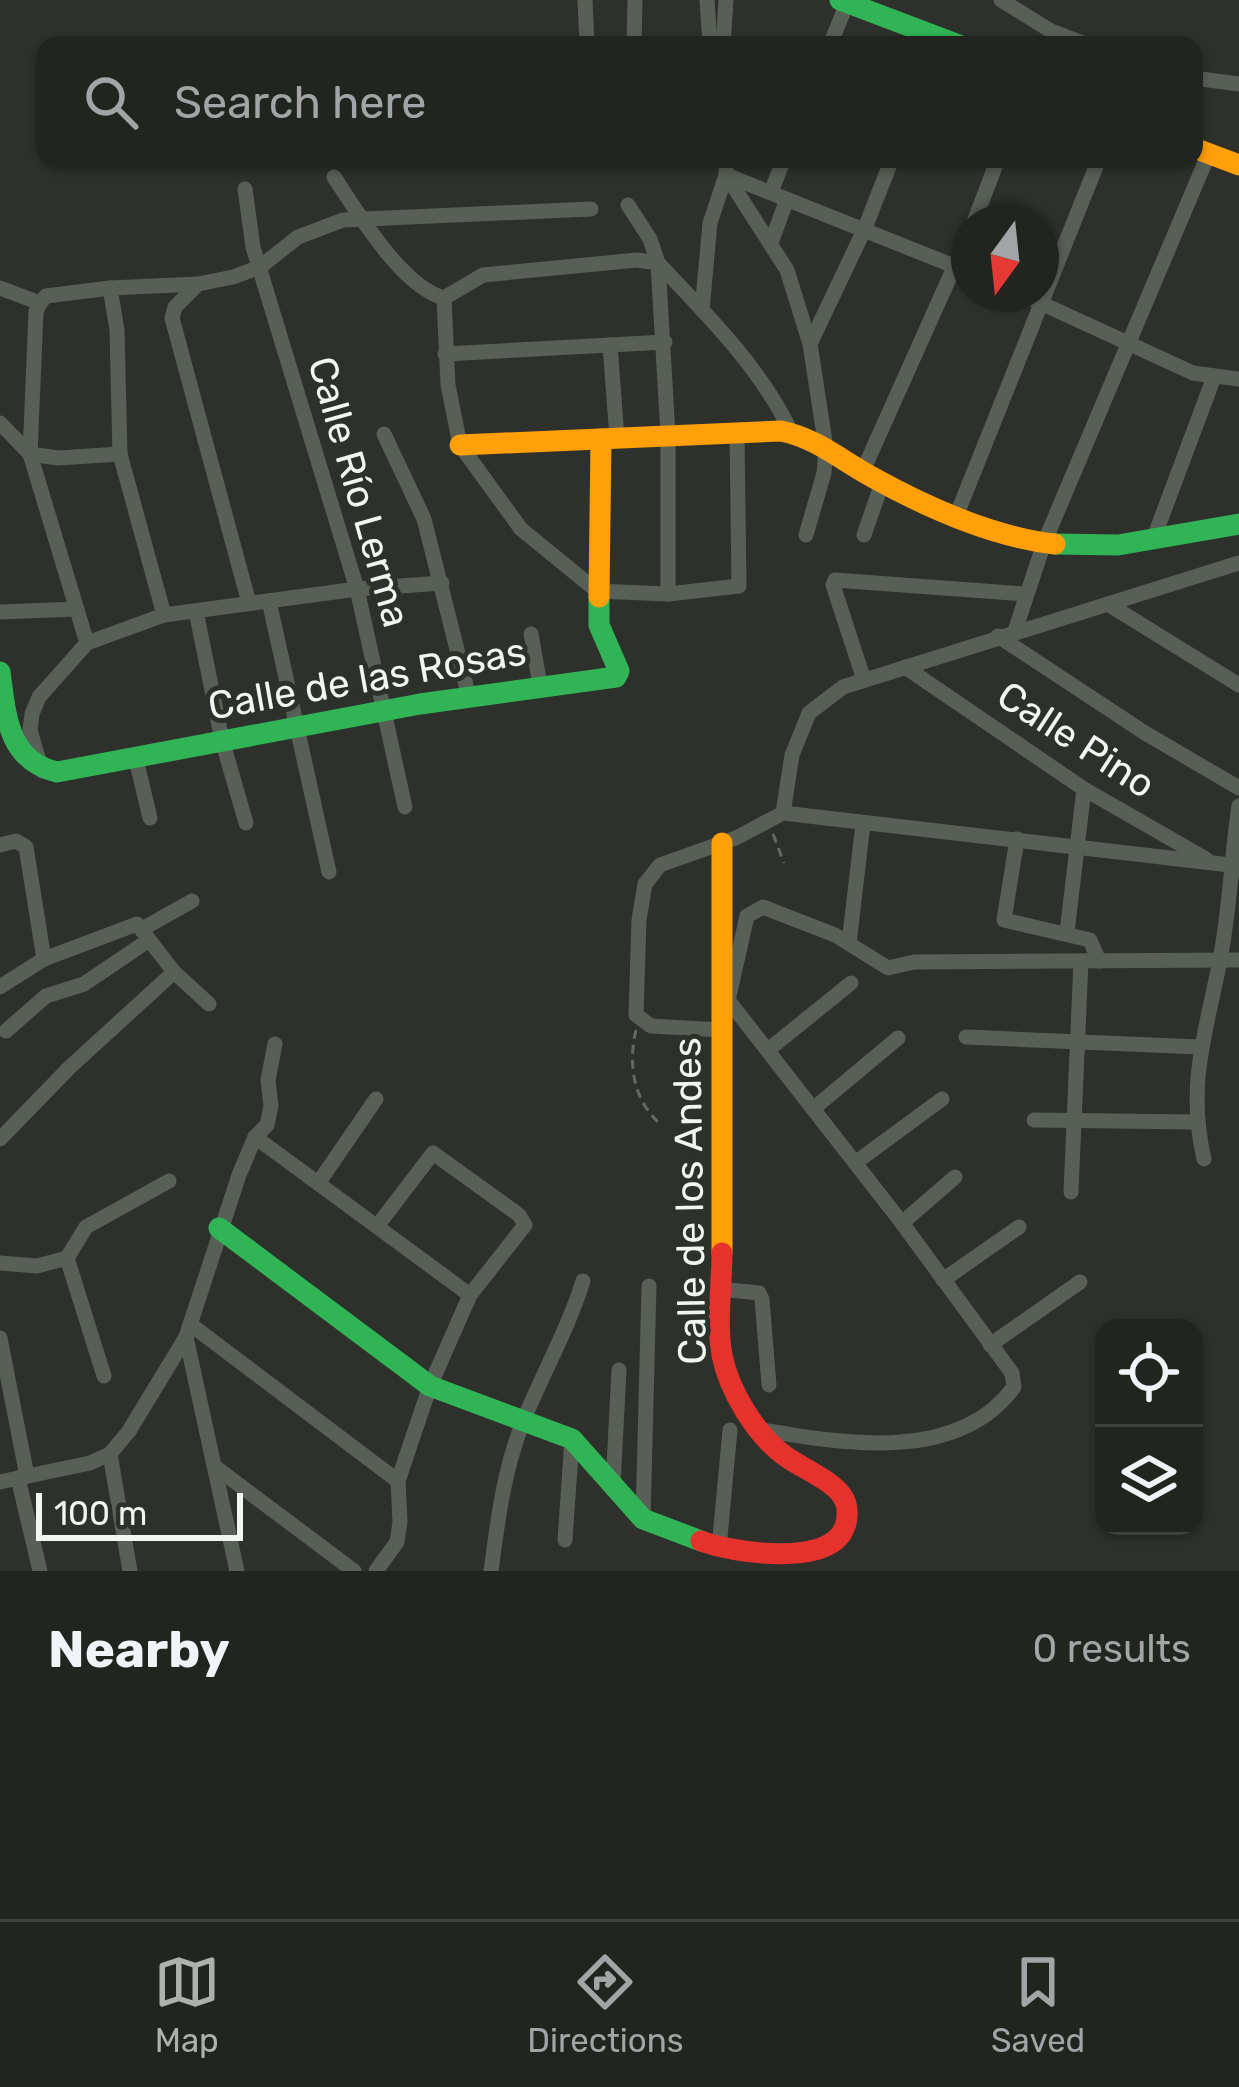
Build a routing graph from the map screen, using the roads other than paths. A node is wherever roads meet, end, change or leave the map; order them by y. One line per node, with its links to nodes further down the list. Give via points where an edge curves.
1 (585, 0): 7 (street)
2 (634, 0): 8 (street)
3 (706, 0): 9 (street)
4 (726, 0): 10 (street)
5 (1001, 0): 13 (street)
6 (844, 1): 11 (street); 12 (street)
7 (587, 36)
8 (634, 36)
9 (709, 36)
10 (723, 36)
11 (833, 36)
12 (931, 36)
13 (1064, 36)
14 (1203, 79): 15 (street)
15 (1239, 84)
16 (1203, 151): 17 (street)
17 (1239, 166)
18 (726, 168): 45 (street, via 710,223)
19 (727, 168): 34 (street)
20 (728, 168): 28 (street)
21 (783, 168): 28 (street)
22 (888, 168): 33 (street)
23 (995, 168): 29 (street)
24 (1096, 168): 35 (street)
25 (1195, 168): 50 (street)
26 (334, 178): 32 (street)
27 (245, 189): 38 (street, Calle Río Lerma)
28 (778, 196): 33 (street); 34 (street)
29 (981, 204)
30 (628, 205): 36 (street)
31 (591, 209): 32 (street)
32 (362, 219): 38 (street, via 298,237); 43 (street, via 419,286)
33 (865, 228): 37 (street); 49 (street)
34 (771, 243): 49 (street)
35 (1059, 262)
36 (658, 263): 43 (street, via 483,275); 45 (street); 48 (street)
37 (951, 265)
38 (260, 267): 39 (street); 74 (street, Calle Río Lerma)
39 (198, 284): 41 (street); 79 (street, via 172,318)
40 (0, 288): 44 (street)
41 (110, 288): 44 (street); 64 (street)
42 (951, 297): 65 (street)
43 (444, 298): 52 (street)
44 (40, 303): 63 (street)
45 (702, 310): 56 (street, via 776,400)
46 (1059, 310): 50 (street)
47 (1039, 312): 66 (street)
48 (665, 342): 51 (street); 59 (street)
49 (811, 344): 62 (street)
50 (1131, 344): 54 (street); 71 (street)
51 (610, 345): 52 (street); 60 (street)
52 (445, 355): 61 (street)
53 (1237, 374): 54 (street)
54 (1214, 377): 70 (street)
55 (0, 423): 63 (street)
56 (791, 432): 58 (street); 62 (street)
57 (385, 434): 73 (street, via 424,518)
58 (737, 434): 59 (street); 76 (street, via 739,586)
59 (668, 435): 60 (street); 76 (street)
60 (609, 438): 61 (street); 75 (street)
61 (460, 445): 75 (street, via 521,529)
62 (826, 448): 65 (street); 68 (street)
63 (30, 454): 64 (street); 81 (street)
64 (120, 454): 84 (street)
65 (872, 478): 66 (street); 69 (street)
66 (957, 514): 71 (street)
67 (1239, 524): 70 (street)
68 (806, 536)
69 (865, 536)
70 (1153, 540): 71 (street)
71 (1044, 543): 77 (street)
72 (1239, 562): 80 (street)
73 (442, 583): 74 (street); 93 (street)
74 (357, 589): 78 (street); 94 (street, Calle Río Lerma)
75 (597, 591): 76 (street); 91 (street, Calle de las Rosas, via 599,626 620,671)
76 (668, 594)
77 (1026, 594): 86 (street); 90 (street, via 835,580)
78 (268, 601): 79 (street); 95 (street)
79 (249, 604): 82 (street)
80 (1108, 604): 86 (street); 92 (street)
81 (76, 609): 83 (street); 87 (street)
82 (196, 610): 84 (street); 96 (street)
83 (0, 612)
84 (164, 615): 87 (street)
85 (531, 634): 91 (street)
86 (1007, 634): 88 (street); 99 (street, via 1145,733)
87 (87, 644): 98 (street, via 32,714)
88 (905, 667): 90 (street); 100 (street, Calle Pino)
89 (0, 672): 98 (street, via 12,743)
90 (864, 680): 103 (street, via 809,713)
91 (540, 685): 93 (street, Calle de las Rosas)
92 (1239, 685)
93 (469, 698): 94 (street, Calle de las Rosas)
94 (383, 712): 95 (street, Calle de las Rosas); 102 (street, Calle Río Lerma)
95 (296, 726): 96 (street, Calle de las Rosas); 112 (street)
96 (222, 740): 97 (street, Calle de las Rosas); 105 (street)
97 (135, 755): 98 (street, Calle de las Rosas); 104 (street)
98 (42, 771)
99 (1239, 788)
100 (1084, 789): 110 (street); 111 (street, Calle Pino)
101 (1239, 806): 111 (street)
102 (405, 807)
103 (776, 817): 106 (street); 108 (street, Calle de los Andes)
104 (150, 818)
105 (246, 823)
106 (863, 824): 107 (street); 116 (street)
107 (1017, 839): 110 (street); 115 (street, via 1004,920)
108 (722, 843): 125 (street, Calle de los Andes); 127 (street, Calle de los Andes, via 660,865 645,884 636,991 641,1022)
109 (0, 845): 117 (street, via 26,847)
110 (1078, 845): 111 (street); 115 (street)
111 (1228, 866): 121 (street)
112 (329, 872)
113 (192, 901): 114 (street)
114 (143, 931): 117 (street); 122 (street); 128 (street, via 84,984 46,996)
115 (1067, 932): 120 (street, via 1090,940)
116 (849, 944): 119 (street, via 888,968); 125 (street, via 755,908)
117 (44, 959): 124 (street)
118 (1239, 960): 121 (street)
119 (1081, 961): 120 (street); 131 (street)
120 (1100, 962): 121 (street)
121 (1220, 962): 133 (street)
122 (174, 972): 126 (street); 142 (street)
123 (851, 983): 134 (street)
124 (0, 987)
125 (725, 995): 127 (street, Calle de los Andes); 134 (street)
126 (209, 1004)
127 (722, 1030): 159 (street, Calle de los Andes)
128 (6, 1031)
129 (966, 1037): 131 (street)
130 (898, 1038): 137 (street)
131 (1077, 1041): 133 (street); 139 (street)
132 (274, 1044): 141 (street, via 271,1106)
133 (1199, 1047): 140 (street)
134 (768, 1050): 137 (street)
135 (376, 1099): 147 (street)
136 (942, 1099): 144 (street)
137 (813, 1109): 144 (street)
138 (1034, 1120): 139 (street)
139 (1074, 1121): 140 (street); 148 (street)
140 (1196, 1122): 143 (street)
141 (255, 1137): 147 (street); 152 (street)
142 (0, 1139)
143 (1204, 1159)
144 (855, 1163): 149 (street)
145 (955, 1178): 149 (street)
146 (169, 1181): 153 (street, via 86,1227)
147 (319, 1182): 150 (street)
148 (1071, 1192)
149 (902, 1223): 155 (street)
150 (378, 1226): 160 (street); 160 (street, via 433,1153 519,1215 519,1235)
151 (1019, 1227): 155 (street)
152 (219, 1228): 161 (street); 167 (street, Calle de los Andes)
153 (67, 1258): 154 (street); 165 (street)
154 (0, 1263)
155 (944, 1280): 163 (street)
156 (583, 1281): 168 (street)
157 (1079, 1282): 163 (street)
158 (650, 1286): 178 (street)
159 (720, 1289): 166 (street, via 762,1299); 169 (street, Calle de los Andes, via 722,1356)
160 (470, 1295): 167 (street)
161 (188, 1331): 172 (street); 173 (street); 175 (street)
162 (0, 1338): 174 (street)
163 (990, 1345): 169 (street, via 1014,1387 993,1414 945,1434 907,1443 826,1441)
164 (619, 1370): 177 (street)
165 (104, 1376)
166 (770, 1385)
167 (430, 1386): 168 (street, Calle de los Andes); 175 (street)
168 (524, 1419): 171 (street, Calle de los Andes); 186 (street, via 501,1496)
169 (754, 1429): 180 (street, Calle de los Andes, via 843,1495 845,1528 833,1546 812,1554)
170 (730, 1430): 180 (street)
171 (572, 1439): 177 (street, Calle de los Andes); 179 (street)
172 (110, 1454): 174 (street); 182 (street)
173 (214, 1466): 183 (street); 184 (street)
174 (23, 1477): 176 (street); 181 (street)
175 (398, 1481): 185 (street, via 397,1543)
176 (0, 1482)
177 (613, 1485): 178 (street, Calle de los Andes)
178 (643, 1519): 180 (street, Calle de los Andes)
179 (566, 1540)
180 (719, 1548)
181 (40, 1571)
182 (130, 1571)
183 (237, 1571)
184 (354, 1571)
185 (376, 1571)
186 (491, 1571)

